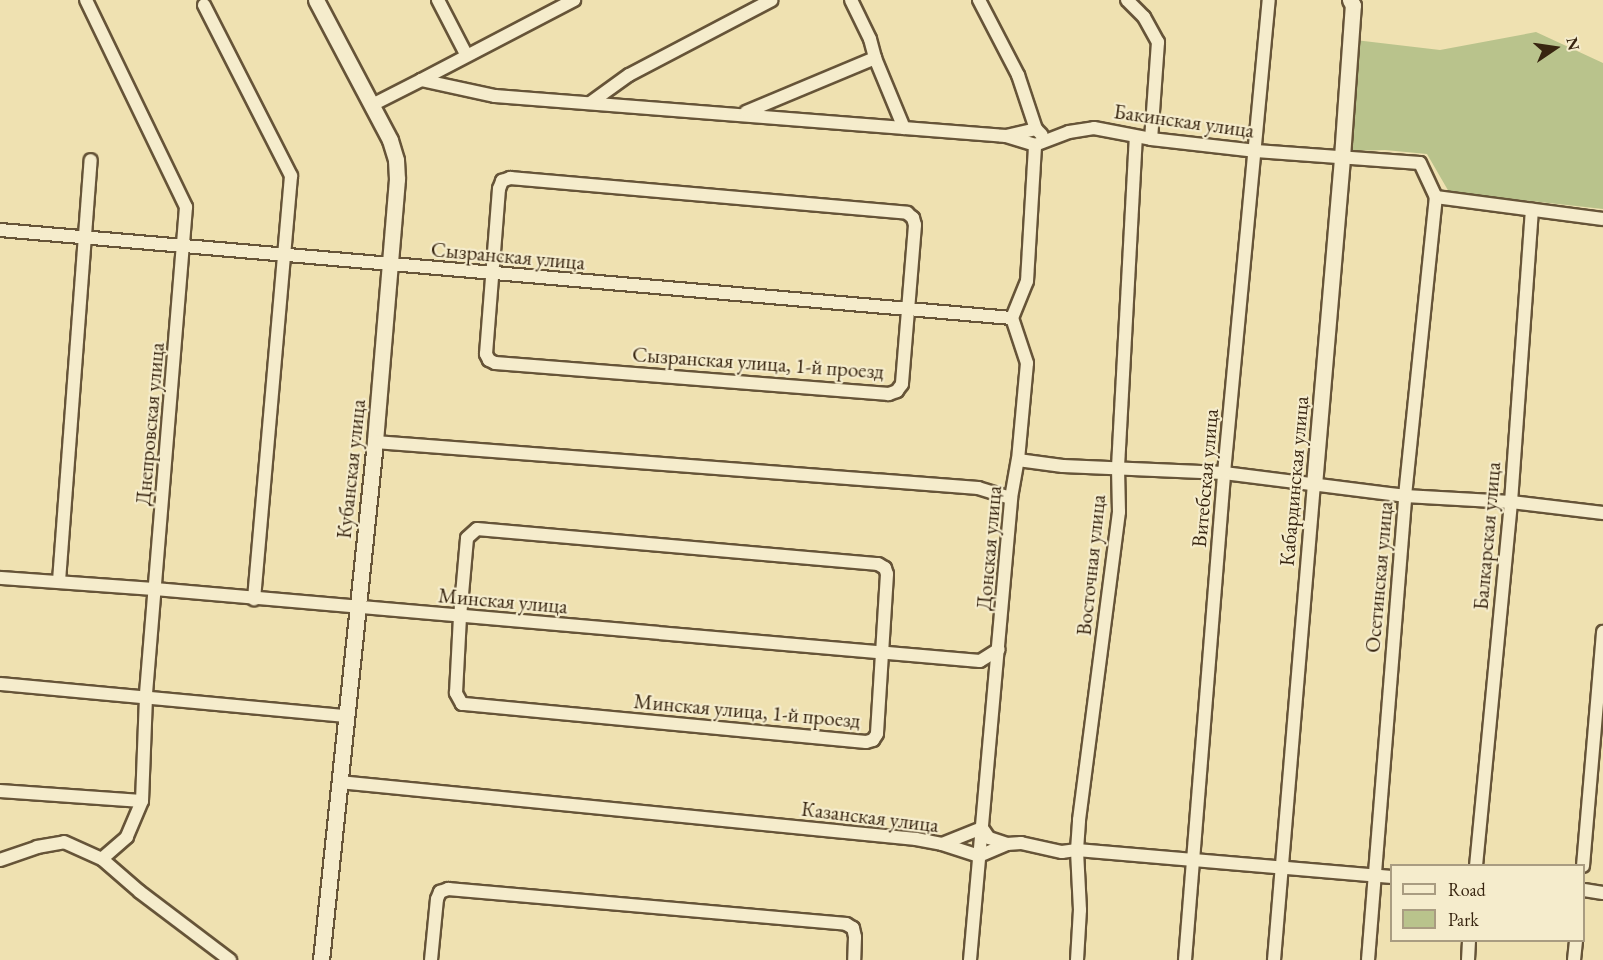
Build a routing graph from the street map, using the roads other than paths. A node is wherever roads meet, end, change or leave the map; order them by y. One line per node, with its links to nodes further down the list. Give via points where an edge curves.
1 (86, 0): 33 (street, Днепровская улица, via 186,207)
2 (316, 0): 16 (street, Кубанская улица)
3 (438, 0): 12 (street)
4 (574, 0): 12 (street)
5 (772, 0): 15 (street, via 629,75)
6 (851, 0): 13 (street)
7 (979, 0): 19 (street, via 1018,75)
8 (1127, 0): 22 (street, via 1144,17 1158,42)
9 (1269, 0): 25 (street, Витебская улица)
10 (1351, 2): 26 (street, Кабардинская улица)
11 (204, 5): 34 (street, via 291,176)
12 (466, 54): 14 (street)
13 (875, 58): 17 (street); 18 (street)
14 (421, 80): 15 (street, via 495,96); 16 (street)
15 (590, 103): 17 (street)
16 (372, 105): 35 (street, Кубанская улица, via 396,160)
17 (742, 114): 18 (street)
18 (904, 128): 20 (street)
19 (1036, 129): 20 (street); 23 (street)
20 (1006, 136): 24 (street)
21 (1136, 137): 22 (street, Бакинская улица); 23 (street, Бакинская улица, via 1094,128); 41 (street, Восточная улица)
22 (1151, 139): 25 (street, Бакинская улица)
23 (1047, 140): 24 (street, Бакинская улица)
24 (1035, 145): 38 (street, via 1027,281)
25 (1256, 151): 26 (street, Бакинская улица); 42 (street, Витебская улица)
26 (1342, 158): 28 (street, Бакинская улица, via 1420,163); 43 (street, Кабардинская улица)
27 (91, 160): 32 (street)
28 (1436, 198): 29 (street); 44 (street, Осетинская улица)
29 (1532, 210): 30 (street); 46 (street, Балкарская улица)
30 (1603, 219)
31 (0, 230): 32 (street, Сызранская улица)
32 (85, 236): 33 (street, Сызранская улица); 49 (street)
33 (185, 247): 34 (street, Сызранская улица); 50 (street, Днепровская улица)
34 (285, 256): 35 (street, Сызранская улица); 51 (street)
35 (389, 265): 36 (street, Сызранская улица); 39 (street, Кубанская улица)
36 (493, 274): 37 (street, Сызранская улица); 37 (street, Сызранская улица, 1-й проезд, via 486,354 495,363 889,394 902,384); 37 (street, Сызранская улица, 1-й проезд, via 499,189 502,181 510,178 907,213 915,225)
37 (909, 308): 38 (street, Сызранская улица)
38 (1012, 318): 40 (street, Донская улица, via 1027,363)
39 (375, 442): 45 (street, via 978,488); 52 (street, Кубанская улица)
40 (1018, 460): 41 (street); 45 (street, Донская улица)
41 (1118, 467): 42 (street); 66 (street, Восточная улица, via 1119,512)
42 (1224, 473): 43 (street); 70 (street, Витебская улица)
43 (1314, 485): 44 (street); 73 (street, Кабардинская улица)
44 (1405, 496): 46 (street); 74 (street, Осетинская улица)
45 (1011, 498): 55 (street, Донская улица)
46 (1511, 502): 47 (street); 71 (street, Балкарская улица)
47 (1603, 513)
48 (0, 578): 49 (street, Минская улица)
49 (59, 581): 50 (street, Минская улица)
50 (155, 589): 51 (street, Минская улица); 58 (street, Днепровская улица)
51 (254, 599): 52 (street, Минская улица)
52 (358, 608): 53 (street, Минская улица); 59 (street, Кубанская улица)
53 (460, 617): 56 (street, Минская улица); 56 (street, Минская улица, 1-й проезд, via 456,693 462,704 866,742 877,734); 56 (street, Минская улица, 1-й проезд, via 467,538 477,529 878,564 887,574)
54 (1603, 632): 72 (street)
55 (999, 649): 56 (street, Минская улица, via 980,662); 63 (street, Донская улица)
56 (880, 654)
57 (0, 684): 58 (street)
58 (146, 697): 59 (street); 62 (street, Днепровская улица)
59 (346, 716): 60 (street, Кубанская улица)
60 (339, 782): 64 (street, Казанская улица); 81 (street, Кубанская улица)
61 (0, 791): 62 (street)
62 (142, 801): 68 (street, Днепровская улица, via 127,837)
63 (982, 828): 64 (street); 65 (street, via 989,838); 67 (street, Донская улица)
64 (942, 844): 67 (street, Казанская улица)
65 (1007, 844): 66 (street); 67 (street)
66 (1077, 850): 70 (street); 85 (street, Восточная улица)
67 (979, 856): 84 (street, Донская улица)
68 (102, 859): 69 (street, via 64,842); 80 (street)
69 (0, 860)
70 (1194, 860): 73 (street); 86 (street, Витебская улица)
71 (1476, 864)
72 (1583, 864)
73 (1282, 866): 74 (street); 87 (street, Кабардинская улица)
74 (1375, 875): 75 (street); 88 (street, Осетинская улица)
75 (1390, 877)
76 (1585, 890): 77 (street)
77 (1603, 893)
78 (1469, 942): 89 (street)
79 (1576, 942): 90 (street)
80 (230, 960)
81 (321, 960)
82 (431, 960): 83 (street, via 436,899 440,892 448,890 846,924 853,928)
83 (854, 960)
84 (970, 960)
85 (1077, 960)
86 (1185, 960)
87 (1274, 960)
88 (1368, 960)
89 (1468, 960)
90 (1574, 960)

